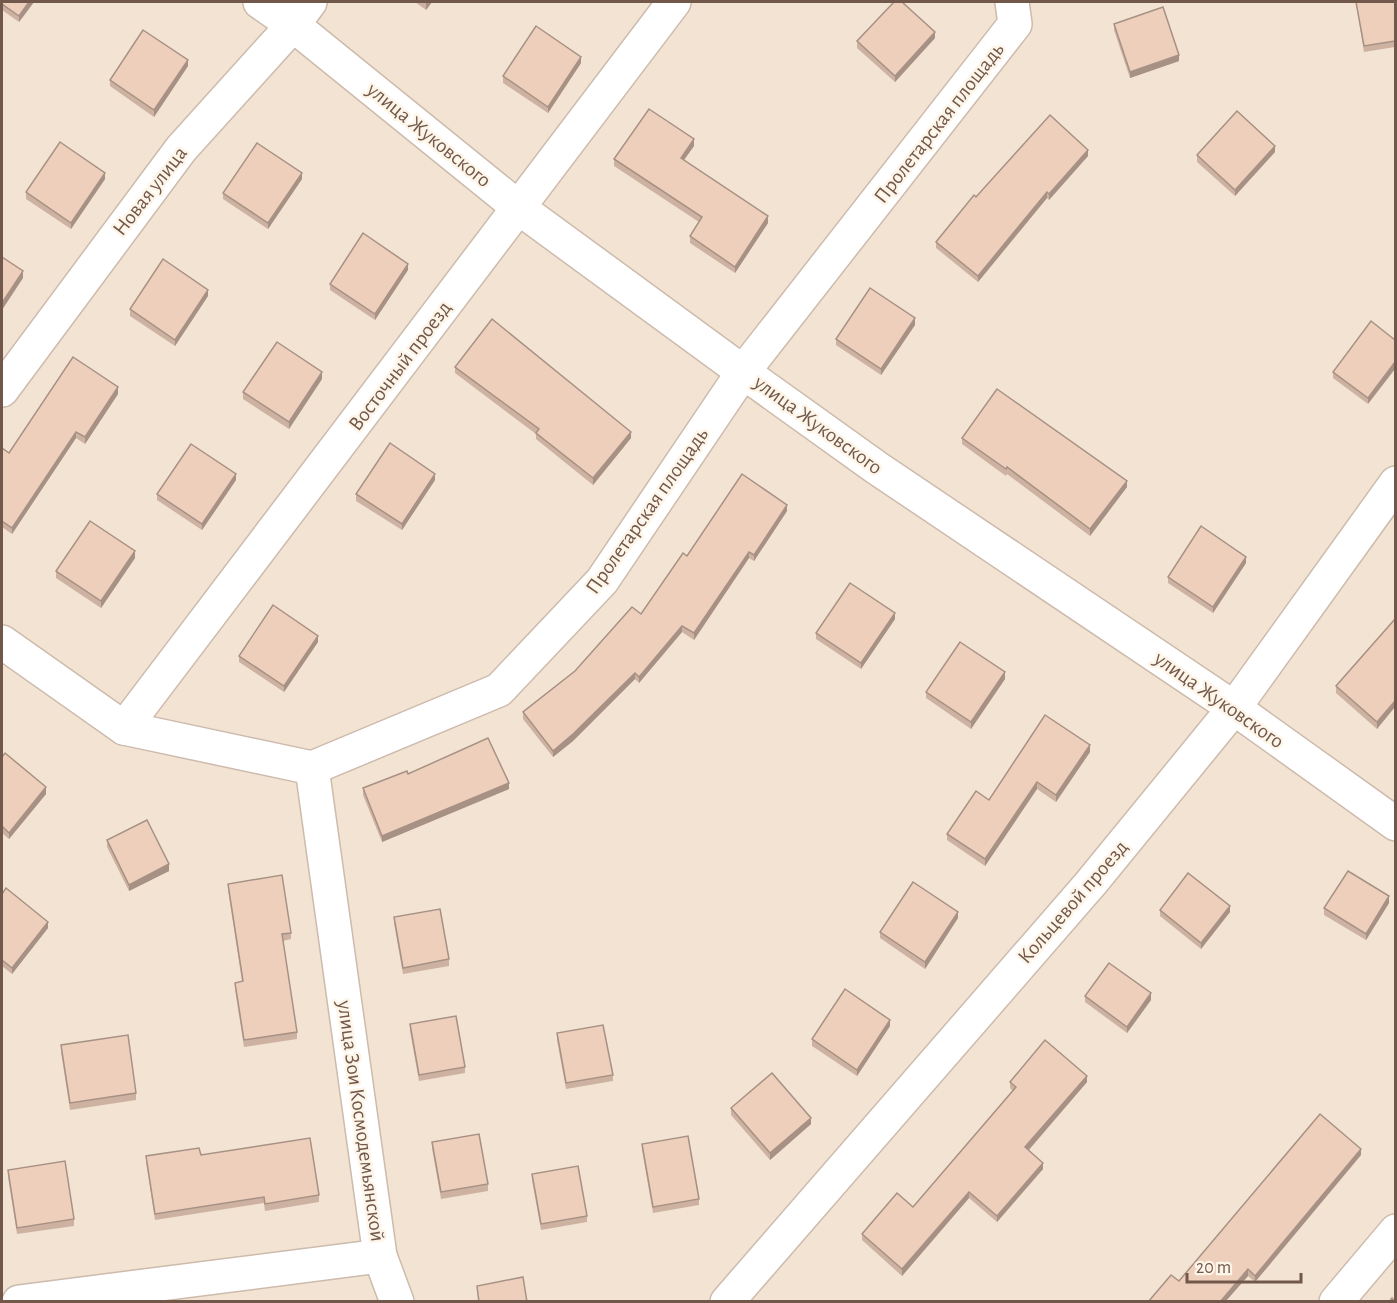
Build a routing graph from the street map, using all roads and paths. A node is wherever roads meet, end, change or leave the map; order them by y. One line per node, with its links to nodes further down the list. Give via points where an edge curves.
1 (260, 2): 4 (street, улица Жуковского)
2 (674, 2): 5 (street, Восточный проезд)
3 (1012, 2): 6 (street, Пролетарская площадь, via 1016,24)
4 (301, 13): 5 (street, улица Жуковского); 7 (street, Новая улица, via 181,149)
5 (519, 208): 6 (street, улица Жуковского); 11 (street, Восточный проезд)
6 (743, 372): 10 (street, улица Жуковского, via 877,468); 12 (street, Пролетарская площадь, via 602,581 499,690)
7 (2, 390)
8 (1395, 483): 10 (street, Кольцевой проезд)
9 (2, 642): 11 (street)
10 (1234, 708): 13 (street, улица Жуковского); 18 (street, Кольцевой проезд, via 1091,883)
11 (124, 728): 12 (street)
12 (312, 768): 15 (street, улица Зои Космодемьянской)
13 (1395, 824)
14 (1395, 1231): 19 (street)
15 (380, 1256): 16 (street, улица Зои Космодемьянской); 17 (street)
16 (19, 1302)
17 (397, 1302)
18 (727, 1302)
19 (1336, 1302)

